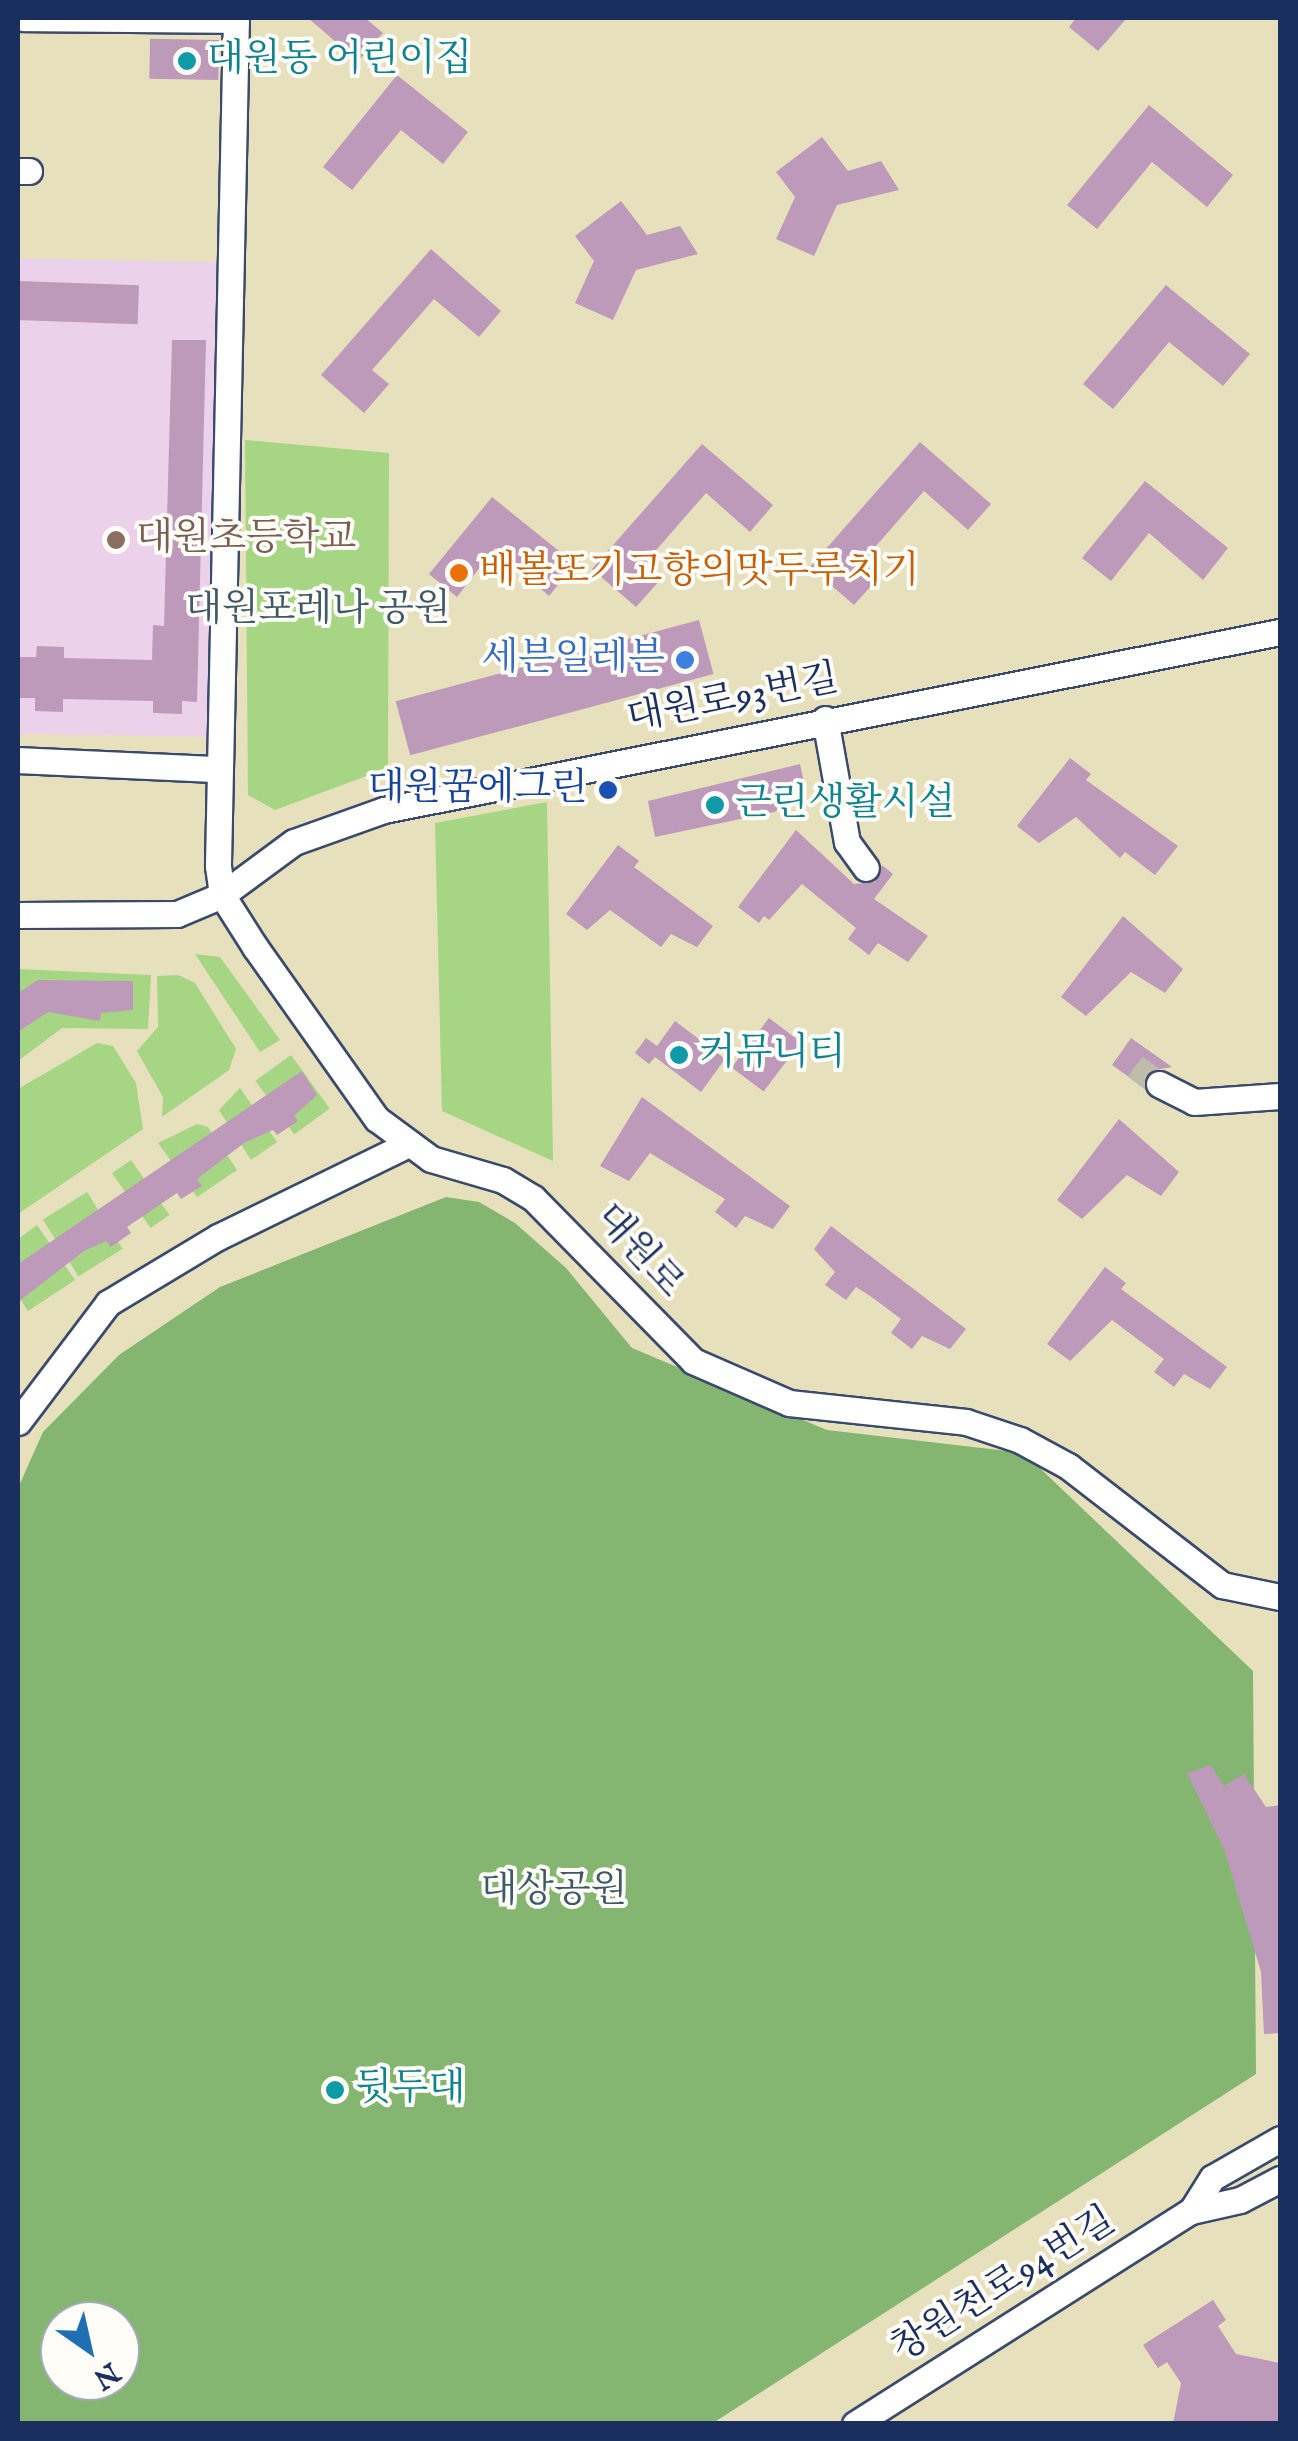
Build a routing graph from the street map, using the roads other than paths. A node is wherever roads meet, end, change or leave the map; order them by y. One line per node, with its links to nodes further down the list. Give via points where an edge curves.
1 (23, 18): 2 (street)
2 (236, 19): 6 (street)
3 (1280, 632): 4 (street, 대원로93번길)
4 (825, 719): 7 (street, via 848,842); 8 (street, 대원로93번길, via 351,819 294,842)
5 (18, 760): 6 (street)
6 (218, 769): 8 (street)
7 (866, 868)
8 (222, 896): 9 (street, via 177,914); 12 (street, 대원로, via 364,1106)
9 (18, 914)
10 (1159, 1084): 11 (street, via 1194,1102)
11 (1280, 1096)
12 (409, 1144): 13 (street, via 218,1236 120,1294 38,1388); 14 (street, 대원로, via 533,1198 671,1344 716,1373 789,1402 966,1422 1020,1440 1068,1466 1222,1585)
13 (18, 1422)
14 (1280, 1597)
15 (1280, 2139): 17 (street, via 1212,2178)
16 (1280, 2180): 17 (street, via 1240,2200)
17 (1191, 2211): 18 (street, 창원천로94번길)
18 (855, 2424)

